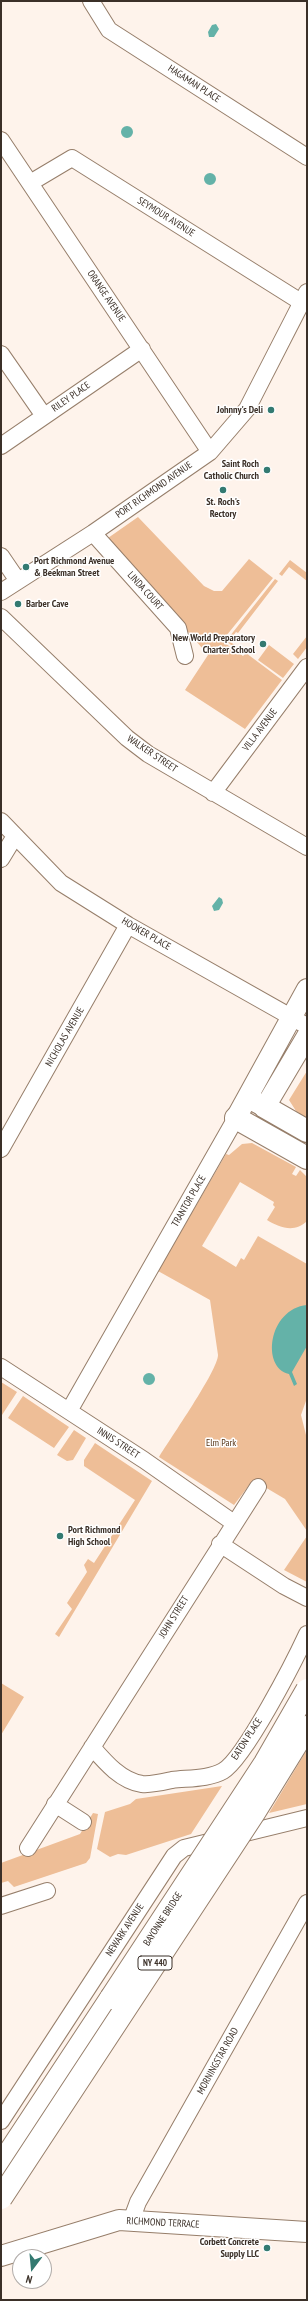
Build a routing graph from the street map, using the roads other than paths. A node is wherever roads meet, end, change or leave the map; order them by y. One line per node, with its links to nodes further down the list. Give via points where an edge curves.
1 (91, 1): 3 (street, HAGAMAN PLACE, via 109,30)
2 (1, 140): 4 (street, ORANGE AVENUE)
3 (307, 156)
4 (30, 183): 5 (street, SEYMOUR AVENUE, via 72,158); 6 (street, ORANGE AVENUE)
5 (304, 297): 10 (street, PORT RICHMOND AVENUE, via 247,409)
6 (142, 349): 8 (street, RILEY PLACE); 10 (street, ORANGE AVENUE)
7 (1, 354): 8 (street)
8 (44, 416): 9 (street, RILEY PLACE)
9 (1, 446)
10 (210, 452): 11 (street, PORT RICHMOND AVENUE)
11 (92, 533): 13 (street, PORT RICHMOND AVENUE); 16 (street, LINDA COURT, via 178,628)
12 (1, 556): 13 (street)
13 (18, 582): 14 (street, PORT RICHMOND AVENUE)
14 (1, 592)
15 (1, 617): 18 (street, WALKER STREET, via 127,738 148,754)
16 (185, 656)
17 (307, 668): 18 (street, VILLA AVENUE)
18 (213, 793): 21 (street, WALKER STREET)
19 (1, 821): 20 (street, HOOKER PLACE)
20 (15, 836): 22 (street); 23 (street, HOOKER PLACE, via 61,883)
21 (307, 846)
22 (1, 859)
23 (128, 925): 25 (street, HOOKER PLACE); 30 (street, NICHOLAS AVENUE)
24 (307, 988): 25 (main road, TRANTOR PLACE)
25 (299, 1022): 27 (main road, TRANTOR PLACE)
26 (307, 1036): 27 (main road, TRANTOR PLACE)
27 (256, 1103): 28 (main road, TRANTOR PLACE); 29 (highway)
28 (236, 1118): 31 (highway); 33 (street, TRANTOR PLACE)
29 (307, 1131)
30 (1, 1149)
31 (307, 1158)
32 (1, 1367): 33 (street, INNIS STREET)
33 (68, 1411): 35 (street, INNIS STREET)
34 (258, 1487): 35 (street, JOHN STREET)
35 (234, 1523): 36 (street, JOHN STREET)
36 (220, 1544): 37 (street); 41 (street, JOHN STREET)
37 (307, 1598)
38 (307, 1634): 41 (street, EATON PLACE, via 271,1703 227,1768 210,1775 144,1784 131,1781 107,1764)
39 (307, 1690): 50 (highway, BAYONNE BRIDGE / NY 440, bridge, via 242,1799)
40 (307, 1727): 51 (highway, BAYONNE BRIDGE / NY 440, bridge, via 254,1813)
41 (92, 1747): 42 (street, JOHN STREET)
42 (55, 1804): 44 (street); 45 (street, JOHN STREET)
43 (307, 1818): 49 (street, NEWARK AVENUE, via 184,1848 174,1856)
44 (83, 1822)
45 (28, 1848)
46 (47, 1891): 48 (street)
47 (307, 1903): 52 (street, MORNINGSTAR ROAD, via 138,2202)
48 (1, 1906)
49 (1, 2121)
50 (1, 2165)
51 (1, 2198)
52 (131, 2221): 53 (main road, RICHMOND TERRACE); 54 (main road, RICHMOND TERRACE, via 115,2221)
53 (307, 2232)
54 (1, 2256)

